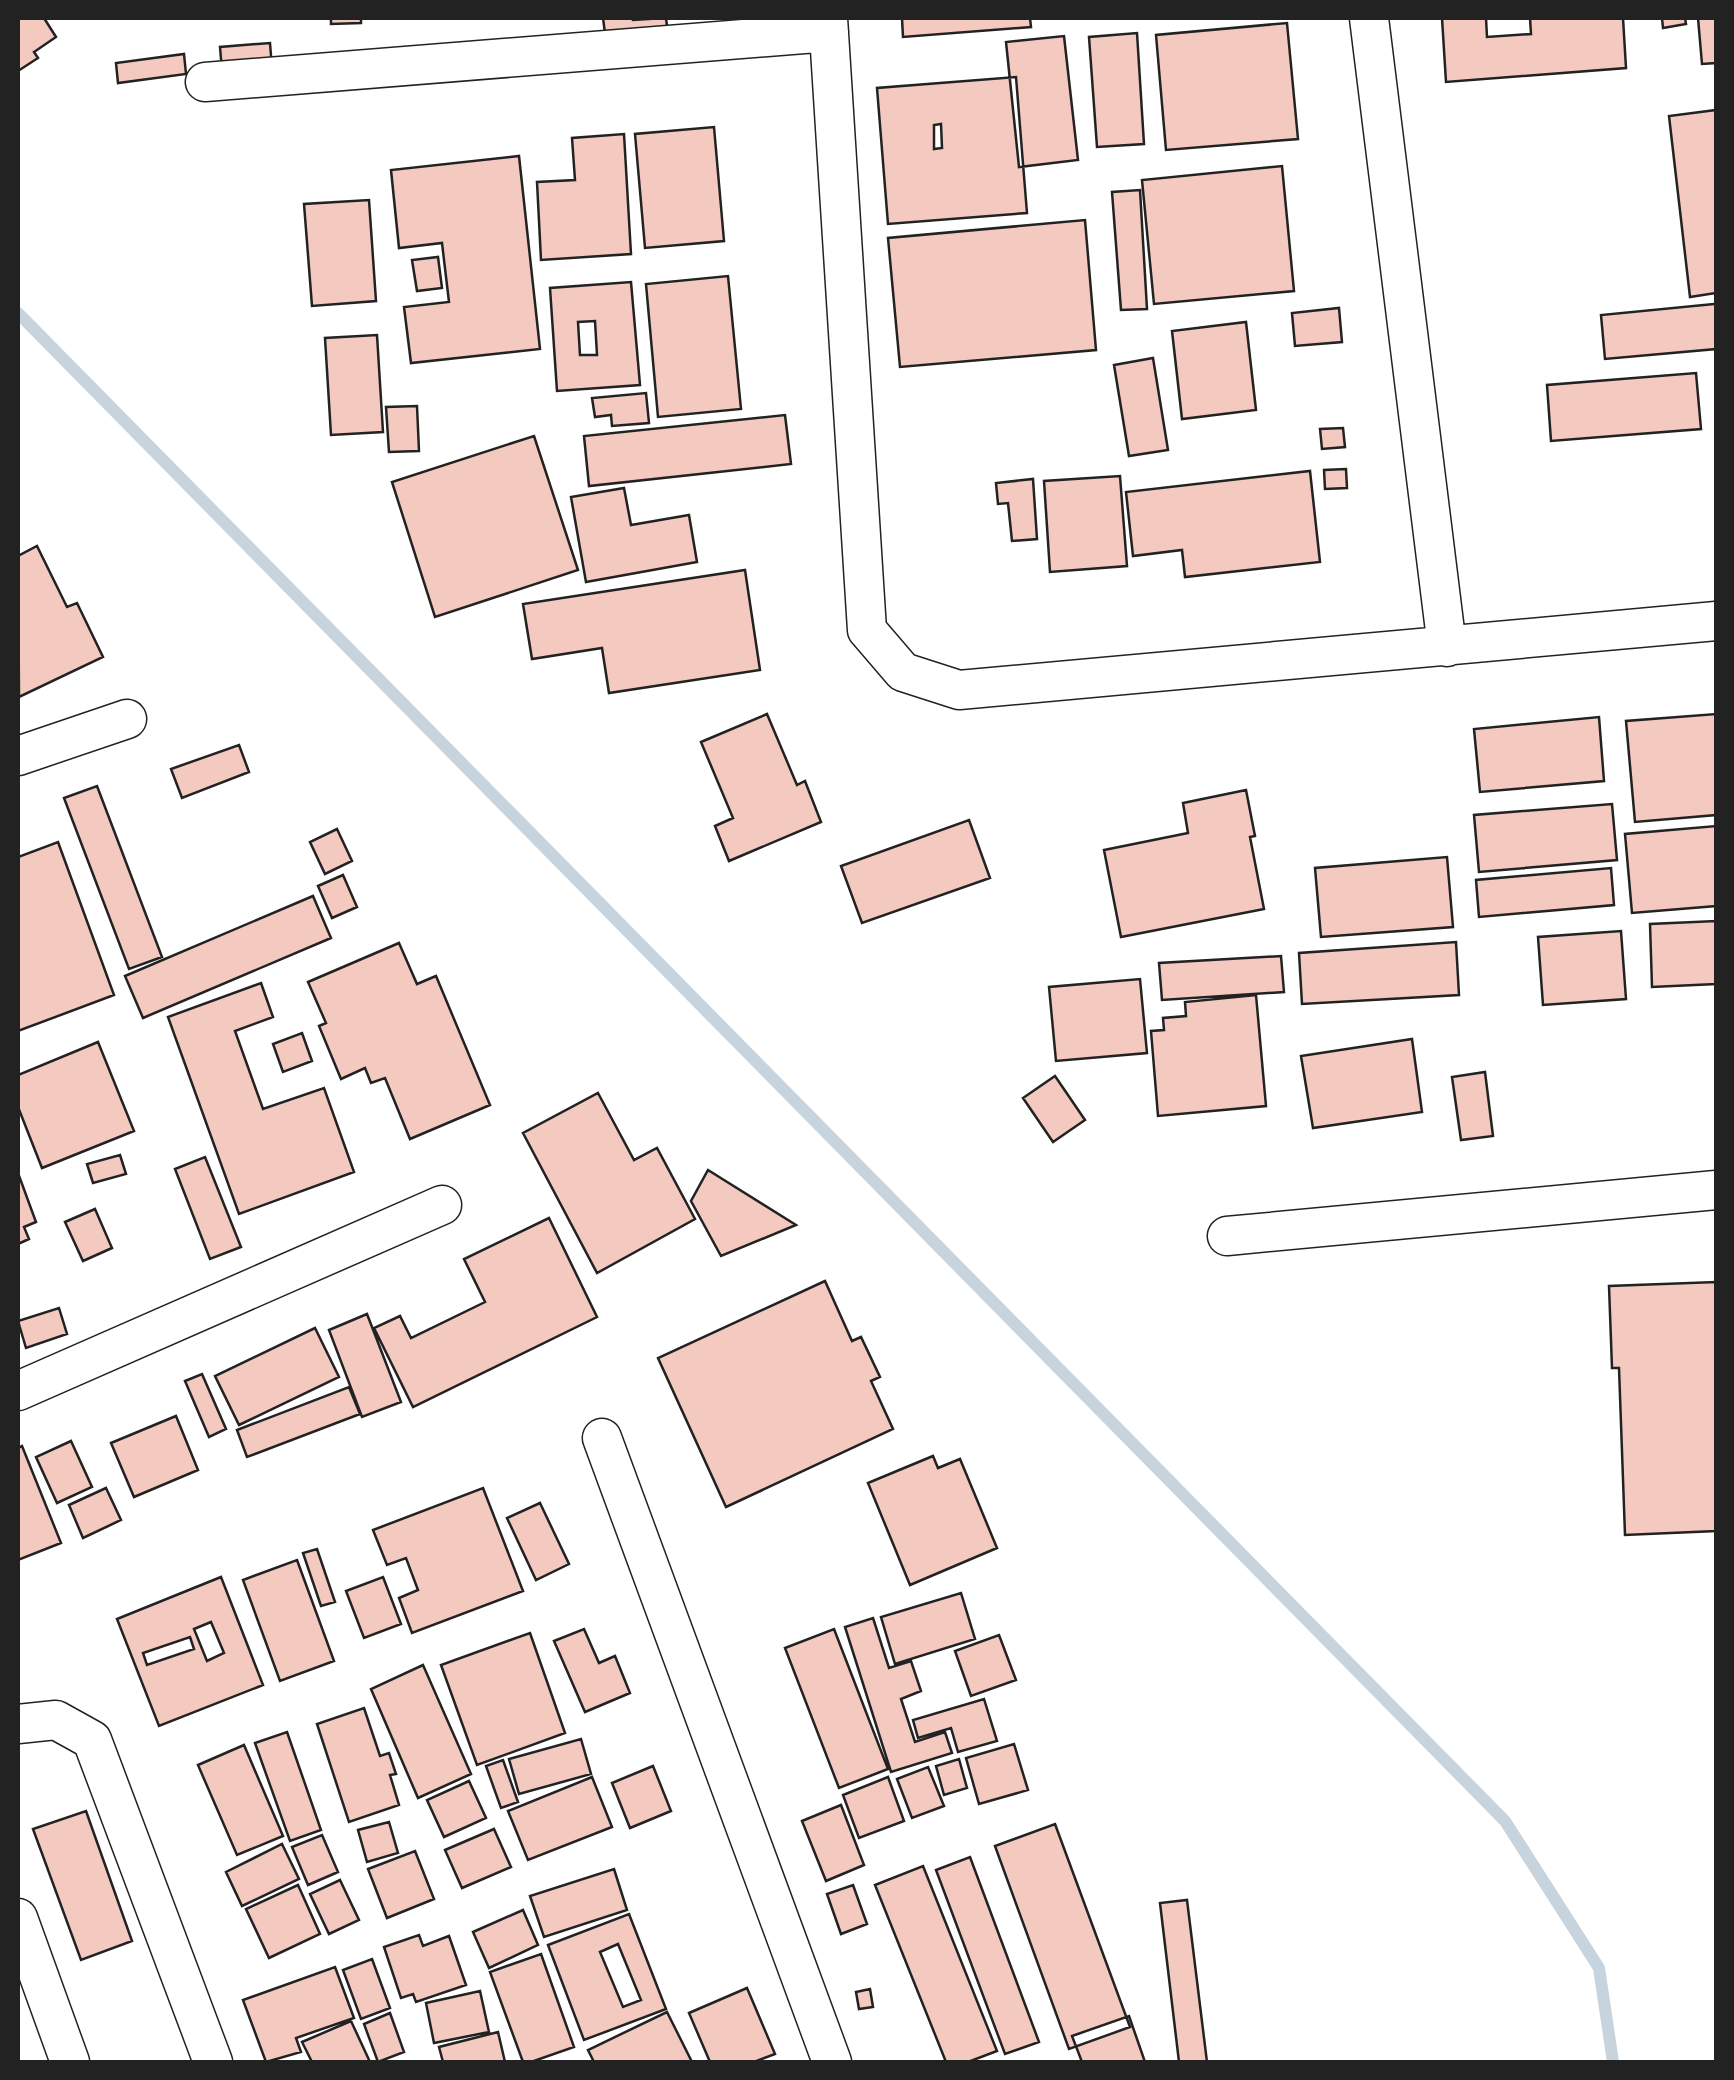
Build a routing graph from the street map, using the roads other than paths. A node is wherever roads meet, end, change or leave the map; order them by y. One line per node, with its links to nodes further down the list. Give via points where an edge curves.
1 (1369, 18): 5 (street)
2 (828, 25): 3 (street); 5 (street, via 867,630 903,672 958,690)
3 (204, 82)
4 (1716, 621): 5 (street)
5 (1447, 646)
6 (127, 719): 7 (street)
7 (18, 756)
8 (1716, 1190): 10 (street)
9 (442, 1206): 11 (street)
10 (1226, 1236)
11 (18, 1391)
12 (602, 1438): 17 (street)
13 (18, 1724): 16 (street, via 56,1720 92,1740)
14 (18, 1918): 15 (street)
15 (70, 2062)
16 (213, 2062)
17 (832, 2062)

